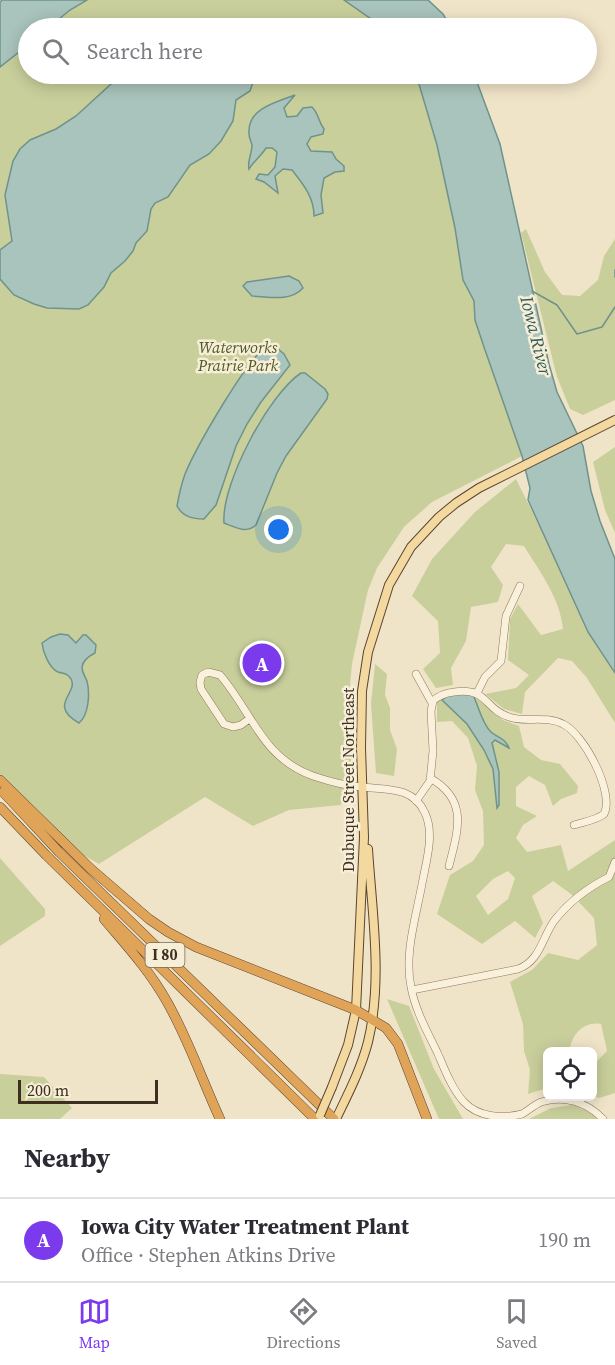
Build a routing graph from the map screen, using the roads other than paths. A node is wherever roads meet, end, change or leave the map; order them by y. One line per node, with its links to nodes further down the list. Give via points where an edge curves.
1 (615, 420): 10 (main road, Dubuque Street Northeast, via 472,492 439,517 411,547 389,585 370,646 362,691)
2 (520, 586): 4 (street, via 506,615 501,661)
3 (416, 674): 5 (street)
4 (477, 693): 5 (street, via 451,692); 13 (street, via 506,717 564,724 597,759 609,788 610,805 604,814)
5 (432, 703): 7 (street)
6 (249, 719): 6 (street, via 233,727 224,724 201,688 202,675 220,675); 10 (street, via 264,741 296,768)
7 (430, 778): 11 (street); 16 (street, via 444,788 457,811 459,825)
8 (0, 780): 18 (highway, via 91,869 168,932 196,947)
9 (0, 788): 22 (highway, I 80, via 60,852)
10 (363, 791): 11 (street, via 395,789); 18 (main road, Dubuque Street Northeast); 19 (main road, via 374,955)
11 (416, 801): 17 (street, via 425,813 429,831 409,959)
12 (0, 807): 14 (highway, I 80)
13 (574, 825)
14 (46, 855): 20 (highway, I 80); 21 (highway, via 130,949 157,986 179,1025)
15 (615, 862): 17 (street, via 609,877 575,900 555,920 528,964)
16 (449, 866)
17 (412, 990): 24 (street, via 458,1094 473,1110 508,1118 542,1102 566,1099 588,1107)
18 (356, 1010): 19 (highway); 20 (main road, Dubuque Street Northeast, bridge, via 348,1045)
19 (372, 1018): 22 (main road, via 363,1058); 23 (highway, via 398,1044)
20 (318, 1118)
21 (220, 1119)
22 (335, 1119)
23 (427, 1119)
24 (603, 1119)

